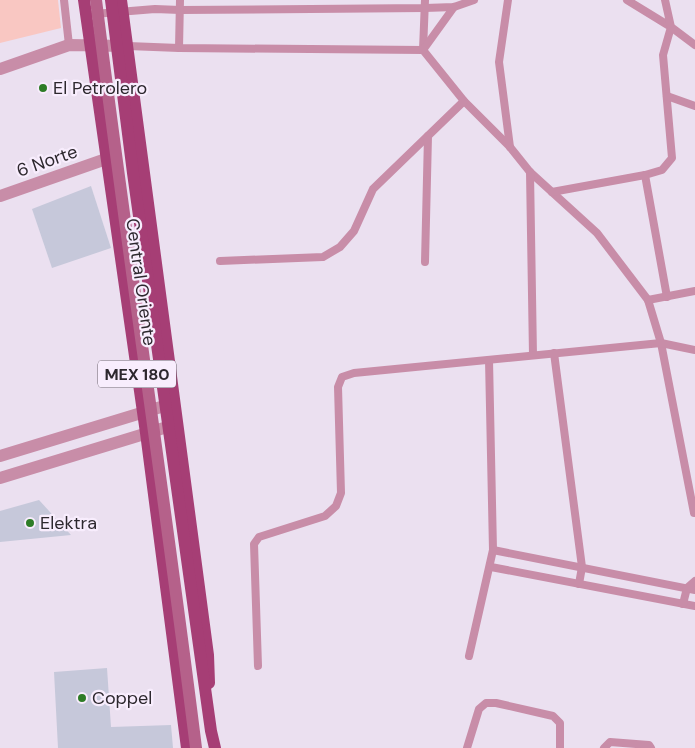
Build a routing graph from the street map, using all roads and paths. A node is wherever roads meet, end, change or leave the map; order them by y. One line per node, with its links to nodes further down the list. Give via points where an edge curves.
1 (64, 0): 17 (lane)
2 (84, 0): 14 (main road, Central Oriente / MEX 180)
3 (96, 0): 61 (main road, bridge)
4 (111, 0): 62 (main road, bridge)
5 (180, 0): 13 (lane)
6 (474, 0): 12 (lane)
7 (508, 0): 27 (lane, via 499,62)
8 (628, 0): 15 (lane)
9 (665, 0): 15 (lane)
10 (425, 4): 12 (lane); 13 (lane); 21 (lane)
11 (122, 6): 13 (lane); 14 (lane); 19 (main road, Central Oriente / MEX 180)
12 (454, 7): 21 (lane)
13 (180, 10): 20 (lane)
14 (86, 15): 16 (main road, Central Oriente / MEX 180)
15 (671, 27): 18 (lane); 23 (lane, via 663,55)
16 (90, 44): 17 (street); 19 (street); 28 (main road, Central Oriente / MEX 180)
17 (69, 45): 22 (street)
18 (695, 45)
19 (128, 46): 20 (lane); 43 (main road, Central Oriente / MEX 180)
20 (179, 48): 21 (lane)
21 (423, 50): 24 (lane)
22 (0, 68)
23 (667, 96): 25 (lane); 30 (lane, via 672,158 662,170)
24 (464, 101): 26 (lane); 27 (lane)
25 (695, 108)
26 (428, 136): 33 (lane, via 373,189 354,231 340,247 322,257); 34 (lane)
27 (510, 146): 29 (lane)
28 (106, 159): 32 (street, 6 Norte); 44 (main road, Central Oriente / MEX 180)
29 (530, 172): 31 (lane); 41 (lane)
30 (644, 175): 31 (lane); 36 (lane)
31 (552, 192): 37 (lane, via 597,233)
32 (0, 196)
33 (220, 261)
34 (425, 262)
35 (695, 291): 36 (lane)
36 (667, 297): 37 (lane)
37 (648, 300): 38 (lane)
38 (661, 343): 39 (lane); 40 (lane); 49 (lane)
39 (695, 350)
40 (554, 353): 41 (lane); 52 (lane)
41 (533, 355): 42 (lane)
42 (488, 360): 50 (lane); 59 (lane, via 354,373 342,377 338,387 341,493 336,506 325,516 259,537 254,544)
43 (174, 403): 44 (street); 45 (main road, Central Oriente / MEX 180)
44 (143, 412): 46 (main road, Central Oriente / MEX 180); 47 (street)
45 (177, 424): 46 (street); 62 (main road, Central Oriente / MEX 180, via 208,655)
46 (146, 433): 48 (street); 60 (main road, Central Oriente / MEX 180)
47 (0, 456)
48 (0, 478)
49 (695, 516)
50 (493, 550): 51 (lane); 52 (lane)
51 (490, 567): 54 (lane); 58 (lane)
52 (582, 567): 54 (lane); 55 (lane)
53 (695, 581): 55 (lane)
54 (579, 584): 56 (lane)
55 (691, 589): 56 (lane)
56 (683, 604): 57 (lane)
57 (695, 606)
58 (469, 656)
59 (258, 666)
60 (187, 748)
61 (196, 748)
62 (214, 748)
63 (467, 748): 64 (lane, via 479,709 486,703 496,703 553,716 560,723)
64 (560, 748)
65 (604, 748): 66 (lane, via 610,742 649,745)
66 (651, 748)

